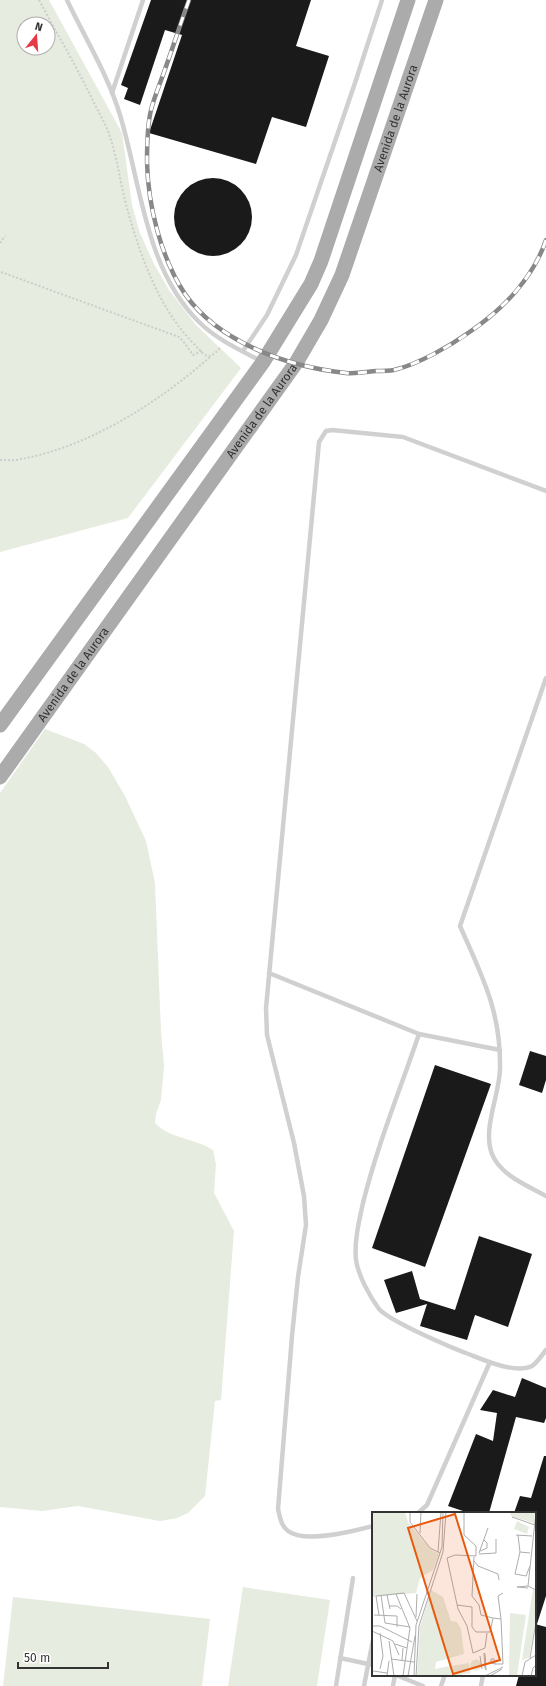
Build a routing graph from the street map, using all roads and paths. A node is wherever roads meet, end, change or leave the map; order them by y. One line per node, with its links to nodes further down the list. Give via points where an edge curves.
1 (39, 0): 12 (path, via 108,131 127,207 152,282 180,326)
2 (67, 0): 7 (lane)
3 (143, 0): 7 (lane)
4 (382, 0): 13 (lane, via 296,255 267,315)
5 (408, 0): 15 (main road, via 311,284)
6 (436, 0): 20 (main road, Avenida de la Aurora, via 342,275 321,320 291,369)
7 (112, 93): 11 (lane, via 126,137 145,218 169,281 188,311)
8 (5, 236): 9 (path)
9 (0, 243)
10 (1, 272): 12 (path, via 179,337 193,355)
11 (226, 341): 13 (lane); 14 (path)
12 (202, 351): 14 (path)
13 (243, 351): 15 (lane)
14 (210, 357): 16 (path, via 173,387 83,440 20,460)
15 (263, 362): 19 (main road)
16 (0, 460)
17 (546, 491): 21 (lane, via 403,437 338,430 326,431 322,436)
18 (546, 678): 23 (lane, via 460,926 488,989 500,1035)
19 (0, 725)
20 (0, 777)
21 (269, 973): 22 (lane); 28 (lane, via 267,1035 294,1143 304,1196 306,1225 292,1336 278,1509 284,1527 294,1534 311,1536)
22 (419, 1034): 23 (lane); 26 (lane, via 374,1163 361,1214 356,1262 365,1287 385,1314 452,1347)
23 (500, 1050): 24 (lane, via 499,1080 488,1135 490,1149 499,1167)
24 (546, 1196)
25 (546, 1350): 26 (lane, via 532,1366 504,1367)
26 (490, 1362): 27 (lane, via 427,1505)
27 (420, 1512)
28 (372, 1526)
29 (353, 1578): 31 (lane)
30 (372, 1652): 32 (lane)
31 (340, 1658): 32 (lane); 37 (lane)
32 (371, 1664): 38 (lane)
33 (396, 1676): 39 (lane)
34 (398, 1676): 40 (lane)
35 (444, 1676): 41 (lane)
36 (483, 1676): 42 (lane)
37 (336, 1686)
38 (364, 1686)
39 (393, 1686)
40 (423, 1686)
41 (441, 1686)
42 (481, 1686)

